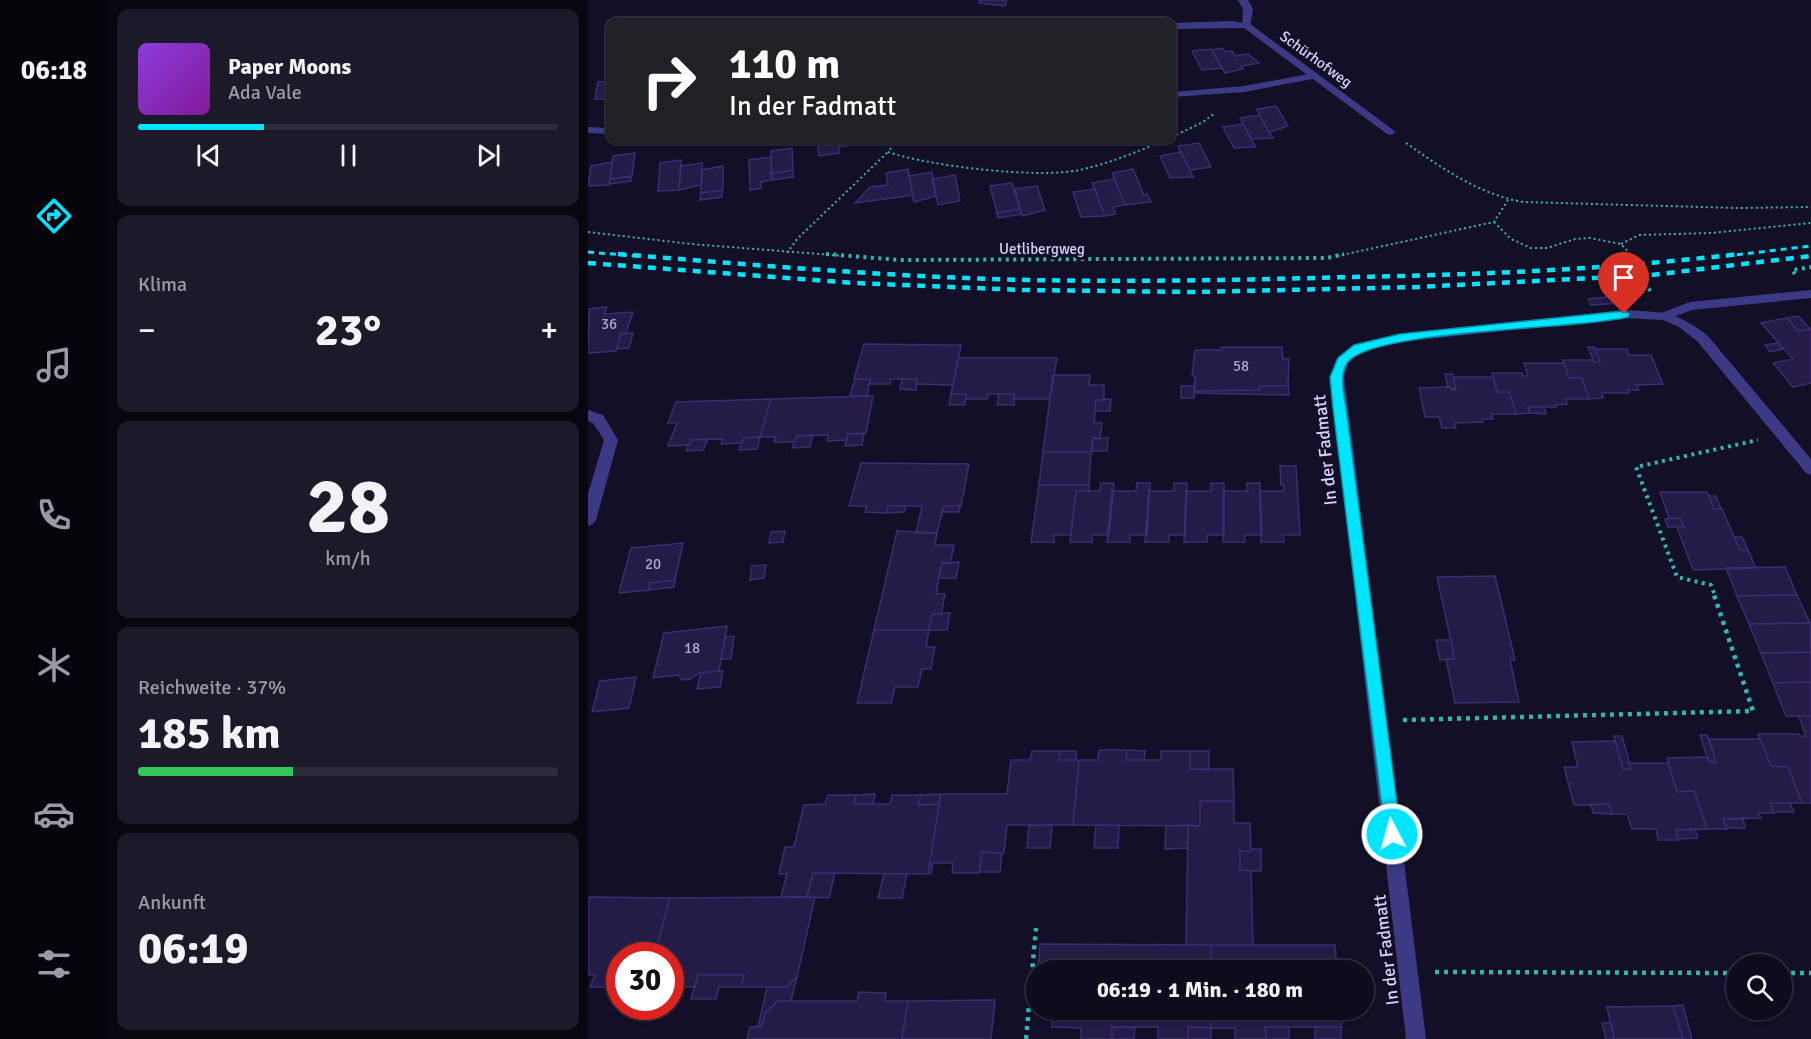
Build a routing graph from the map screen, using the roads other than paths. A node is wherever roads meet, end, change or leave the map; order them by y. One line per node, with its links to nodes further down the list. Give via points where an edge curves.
1 (1243, 0): 3 (street, via 1248,9)
2 (1176, 26): 3 (street)
3 (1247, 27): 4 (street, Schürhofweg)
4 (1314, 76): 5 (street, via 1228,92); 8 (street, Schürhofweg)
5 (1176, 95)
6 (588, 130): 7 (street)
7 (606, 131)
8 (1391, 132)
9 (1811, 294): 10 (street, via 1690,306)
10 (1665, 316): 12 (street, In der Fadmatt, via 1703,339); 14 (street, In der Fadmatt, via 1624,314 1400,338 1358,348 1342,361 1336,377)
11 (588, 415): 13 (street, via 598,419 611,440)
12 (1811, 469)
13 (588, 520)
14 (1416, 1039)

